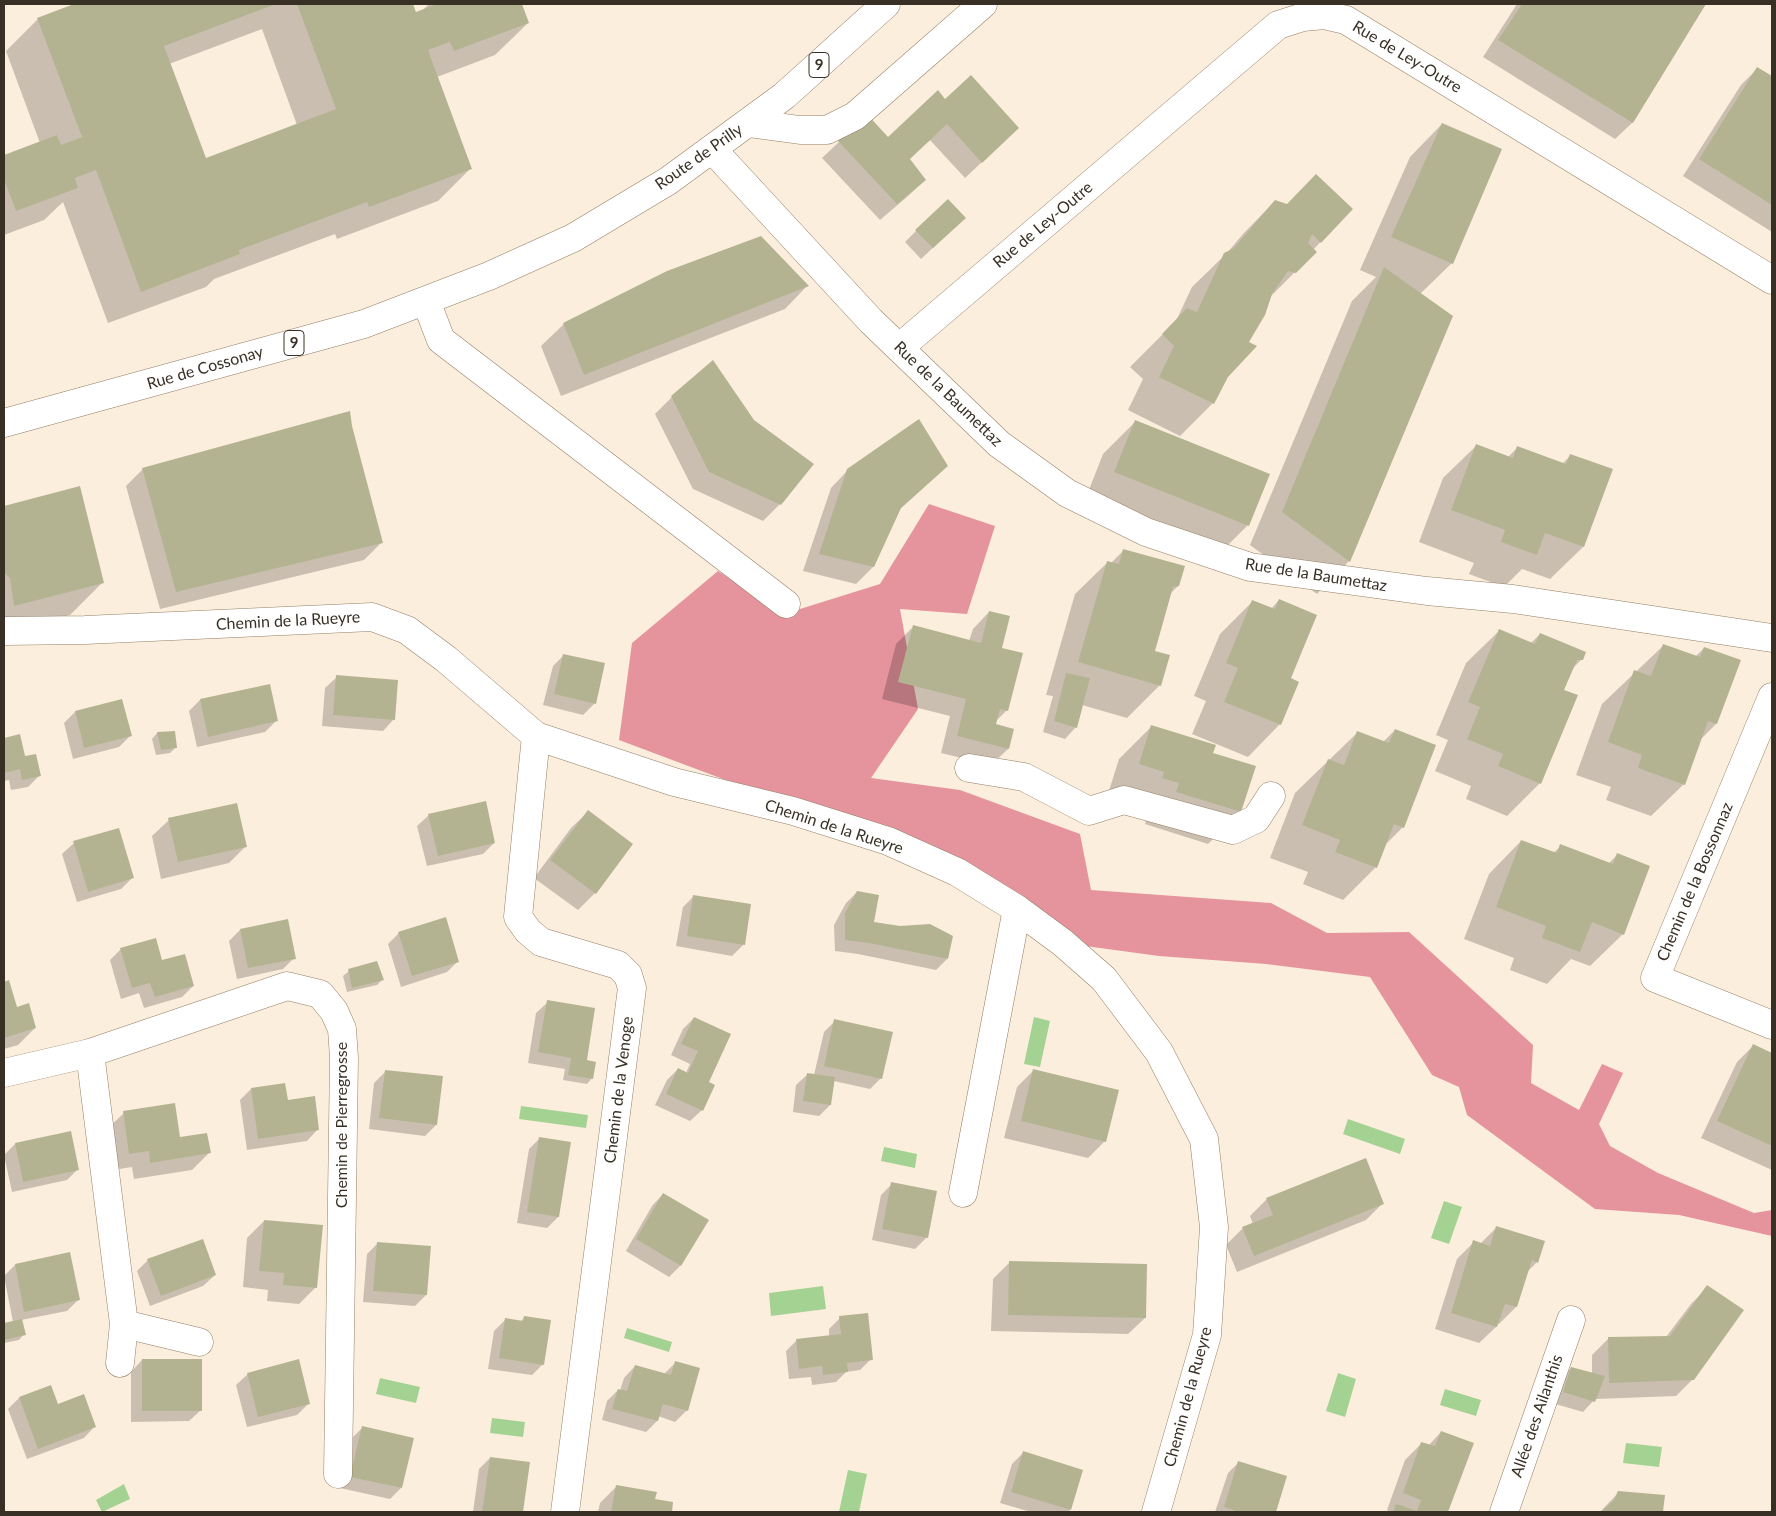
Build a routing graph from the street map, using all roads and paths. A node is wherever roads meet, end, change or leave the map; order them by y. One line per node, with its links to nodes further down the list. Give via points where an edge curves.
1 (886, 4): 3 (street, Route de Prilly / 9, via 784,96)
2 (983, 4): 3 (street, via 855,116 827,130)
3 (748, 123): 4 (street, Route de Prilly / 9)
4 (712, 148): 5 (street, Route de Prilly / 9, via 668,181 573,238); 8 (street, Rue de la Baumettaz)
5 (489, 276): 7 (street, Rue de Cossonay / 9)
6 (1772, 280): 8 (street, Rue de Ley-Outre, via 1346,20 1324,15 1303,17 1278,25)
7 (426, 301): 9 (street, Rue de Cossonay / 9, via 364,324); 10 (street, via 440,340)
8 (899, 348): 12 (street, Rue de la Baumettaz, via 999,444 1067,494 1146,532 1250,567 1513,599)
9 (4, 424)
10 (786, 604)
11 (4, 632): 14 (street, Chemin de la Rueyre, via 372,617 407,630)
12 (1772, 638)
13 (1772, 697): 18 (street, Chemin de la Bossonnaz, via 1655,978)
14 (536, 736): 17 (street, Chemin de la Rueyre, via 674,782 793,811 888,841 957,872); 27 (street, Chemin de la Venoge, via 518,917 541,942 618,965 628,975 632,988)
15 (970, 768): 16 (street, via 1024,776 1089,811 1124,800 1233,830 1256,819)
16 (1270, 796)
17 (1017, 908): 21 (street); 28 (street, Chemin de la Rueyre, via 1104,980 1159,1052 1204,1139 1214,1227 1207,1335)
18 (1772, 1025)
19 (90, 1053): 20 (street, Chemin de Pierregrosse); 23 (street); 26 (street, Chemin de Pierregrosse, via 287,986 320,994 334,1011 342,1029 344,1058)
20 (4, 1074)
21 (963, 1193)
22 (1570, 1320): 29 (street, Allée des Ailanthis)
23 (124, 1324): 24 (street); 25 (street)
24 (199, 1342)
25 (120, 1363)
26 (338, 1474)
27 (565, 1512)
28 (1156, 1512)
29 (1504, 1512)

